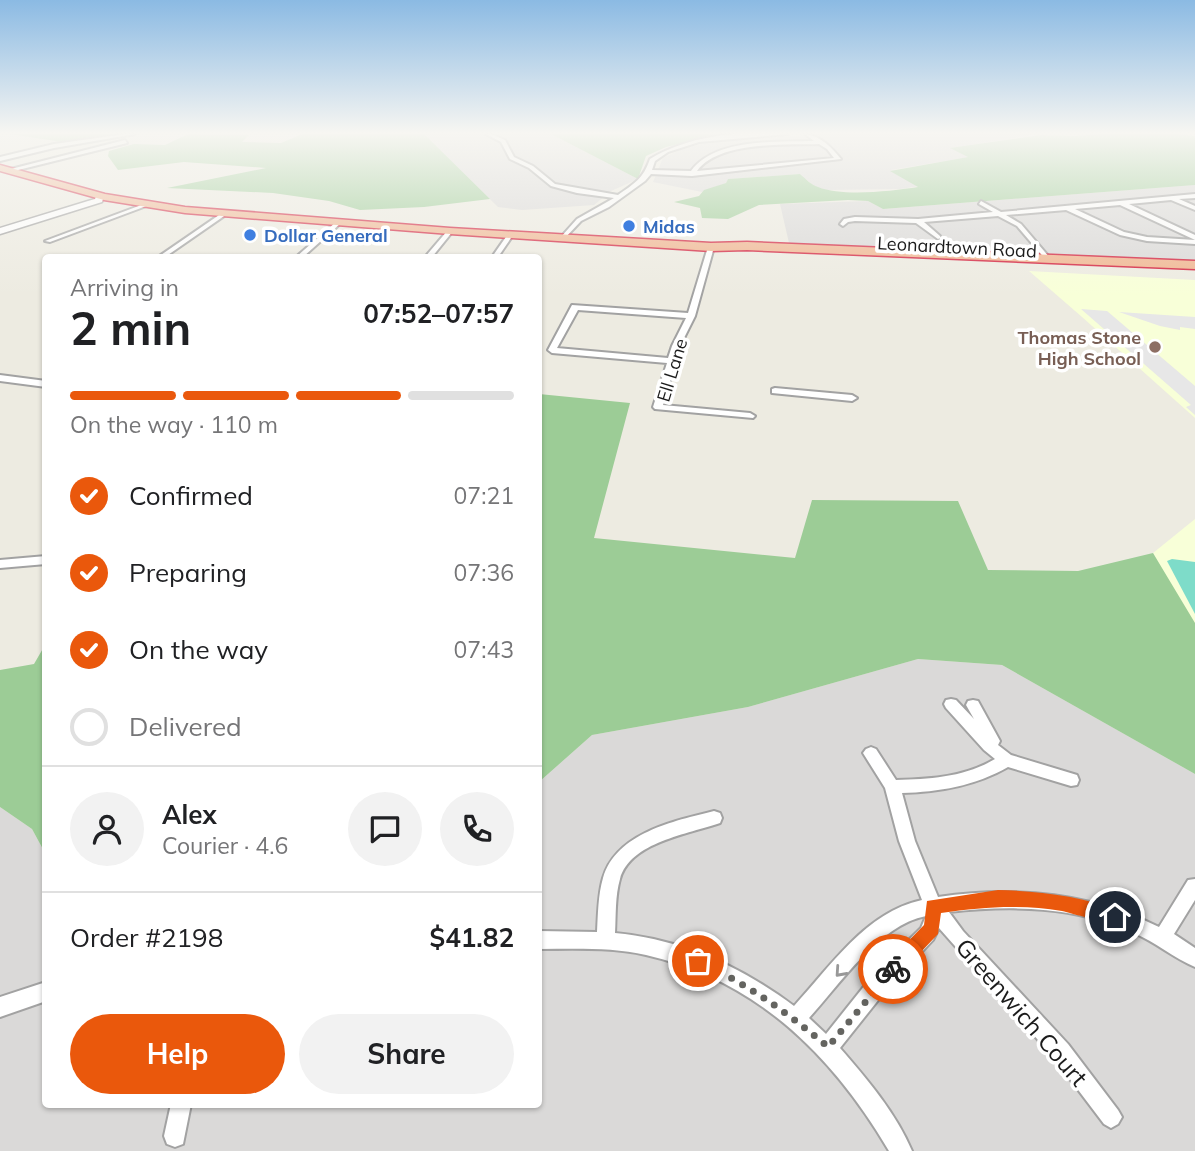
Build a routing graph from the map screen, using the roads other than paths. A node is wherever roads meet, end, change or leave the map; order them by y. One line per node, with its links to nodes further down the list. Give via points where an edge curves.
1 (71, 188): 4 (highway, Leonardtown Road)
2 (561, 188): 6 (street)
3 (632, 188): 6 (street)
4 (100, 196): 10 (highway, Leonardtown Road); 19 (street, via 91,203)
5 (1195, 196): 7 (street)
6 (619, 197): 22 (street, via 579,220)
7 (1170, 197): 8 (street); 12 (street)
8 (1119, 202): 11 (street); 23 (street)
9 (981, 203): 13 (street)
10 (146, 205): 14 (highway, Leonardtown Road); 24 (street)
11 (1066, 207): 13 (street); 23 (street, via 1122,234)
12 (1195, 208)
13 (999, 213): 15 (street); 26 (street, via 1019,225)
14 (224, 214): 16 (highway, Leonardtown Road); 27 (street)
15 (918, 221): 17 (street, via 855,219); 21 (street)
16 (338, 223): 18 (highway, Leonardtown Road); 28 (street)
17 (843, 224)
18 (450, 231): 20 (highway, Leonardtown Road); 29 (street)
19 (0, 232)
20 (510, 235): 22 (highway, Leonardtown Road); 30 (street)
21 (938, 237)
22 (563, 239): 25 (highway, Leonardtown Road)
23 (1195, 240)
24 (48, 241)
25 (714, 247): 31 (highway, Leonardtown Road); 32 (highway, Leonardtown Road, via 985,266); 35 (street, Ell Lane)
26 (1036, 249): 31 (street); 32 (street)
27 (165, 254)
28 (302, 254)
29 (431, 254)
30 (497, 254)
31 (1022, 257): 32 (highway, Leonardtown Road)
32 (1045, 263): 33 (highway); 34 (highway, Leonardtown Road)
33 (1195, 265)
34 (1195, 277)
35 (691, 316): 36 (street, Ell Lane); 36 (street, via 575,307 552,350)
36 (671, 360): 41 (street, Ell Lane, via 658,407)
37 (0, 378): 38 (street)
38 (42, 383)
39 (775, 391): 40 (street)
40 (852, 398)
41 (750, 416)
42 (42, 560): 43 (street)
43 (0, 564)
44 (951, 704): 47 (street)
45 (973, 705): 47 (street)
46 (871, 753): 49 (street)
47 (1006, 760): 48 (street); 49 (street, via 955,783)
48 (1071, 780)
49 (892, 787): 52 (street)
50 (714, 818): 55 (street, via 654,837 626,855 610,882)
51 (1194, 886): 53 (street)
52 (933, 906): 53 (street, via 998,898 1051,901 1088,908); 59 (street, one-way to 59, via 894,918); 60 (street, via 935,919 928,934 880,982); 62 (street, Greenwich Court, via 1061,1051)
53 (1163, 936): 56 (street)
54 (542, 940): 55 (street)
55 (605, 941): 59 (street, via 647,946 698,961 755,990)
56 (1195, 958)
57 (42, 992): 58 (street)
58 (0, 1007)
59 (796, 1019): 60 (street)
60 (828, 1047): 64 (street, via 850,1070)
61 (180, 1108): 63 (street)
62 (1111, 1117)
63 (175, 1136)
64 (901, 1151)

